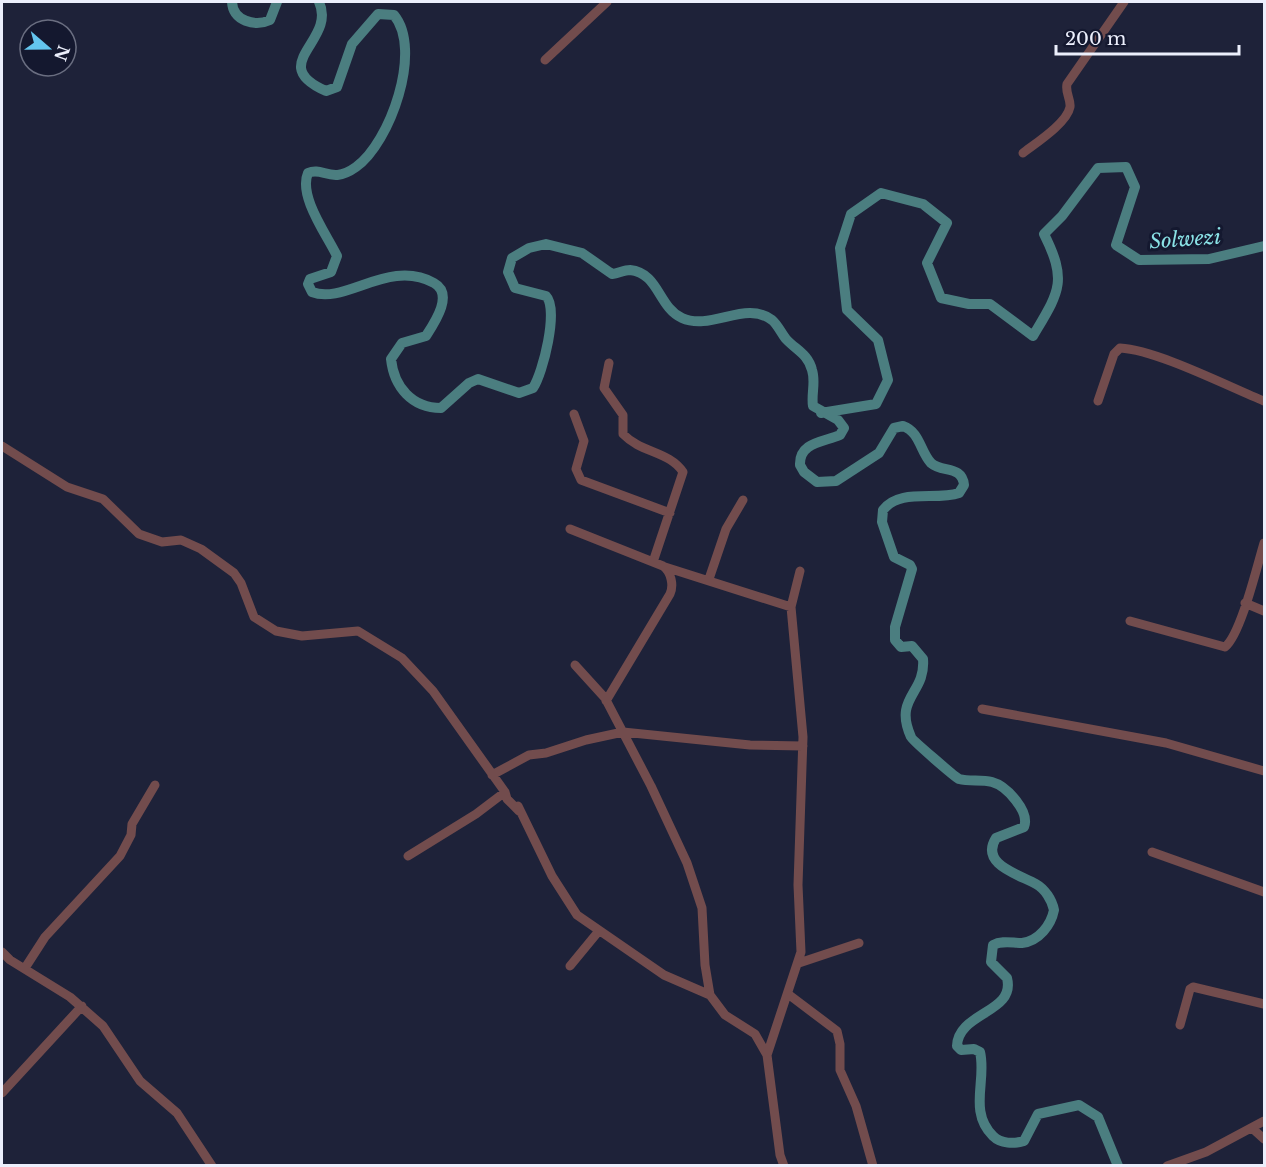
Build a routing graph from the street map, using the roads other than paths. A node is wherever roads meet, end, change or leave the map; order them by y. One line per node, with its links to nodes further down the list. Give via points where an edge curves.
1 (607, 2): 3 (street)
2 (1124, 2): 4 (street, via 1067,84 1070,103 1066,114)
3 (545, 60)
4 (1023, 153)
5 (609, 363): 11 (street, via 604,388 623,415 623,434 636,446 661,455 681,470)
6 (1098, 401): 7 (street, via 1114,354 1120,348 1173,364)
7 (1264, 401)
8 (574, 414): 11 (street, via 584,441 576,469 580,480)
9 (2, 446): 28 (street, via 67,487 103,500 139,534 162,542 181,540 201,549 234,573 254,617 280,633 302,636 358,631 402,658 433,691)
10 (743, 500): 17 (street, via 726,529)
11 (670, 513): 14 (street)
12 (570, 529): 14 (street)
13 (1264, 543): 18 (street)
14 (653, 562): 15 (street)
15 (663, 566): 17 (street); 23 (street, via 669,572 672,590)
16 (800, 571): 19 (street)
17 (709, 579): 19 (street)
18 (1245, 603): 20 (street); 21 (street, via 1225,647)
19 (791, 607): 26 (street)
20 (1264, 611)
21 (1130, 621)
22 (575, 665): 23 (street)
23 (606, 701): 25 (street)
24 (982, 709): 27 (street, via 1166,743)
25 (623, 732): 26 (street); 28 (street, via 530,755); 41 (street, via 697,888)
26 (803, 746): 37 (street)
27 (1264, 771)
28 (492, 776): 30 (street)
29 (155, 785): 39 (street, via 132,824 131,835 120,855 45,937)
30 (505, 792): 32 (street); 34 (street, via 572,909)
31 (1152, 852): 33 (street)
32 (408, 856)
33 (1264, 892)
34 (598, 932): 38 (street); 41 (street, via 636,953 664,975)
35 (859, 943): 37 (street)
36 (2, 952): 39 (street)
37 (799, 963): 40 (street)
38 (570, 966)
39 (25, 968): 43 (street)
40 (788, 994): 45 (street); 52 (street, via 837,1031 840,1070 856,1106)
41 (710, 995): 45 (street, via 725,1015 755,1034)
42 (1264, 1004): 44 (street, via 1193,987)
43 (82, 1006): 46 (street); 50 (street, via 113,1039 140,1081 177,1113)
44 (1180, 1025)
45 (767, 1055): 51 (street)
46 (2, 1093)
47 (1264, 1121): 48 (street)
48 (1252, 1129): 49 (street); 53 (street)
49 (1264, 1139)
50 (212, 1166)
51 (784, 1166)
52 (873, 1166)
53 (1167, 1166)

